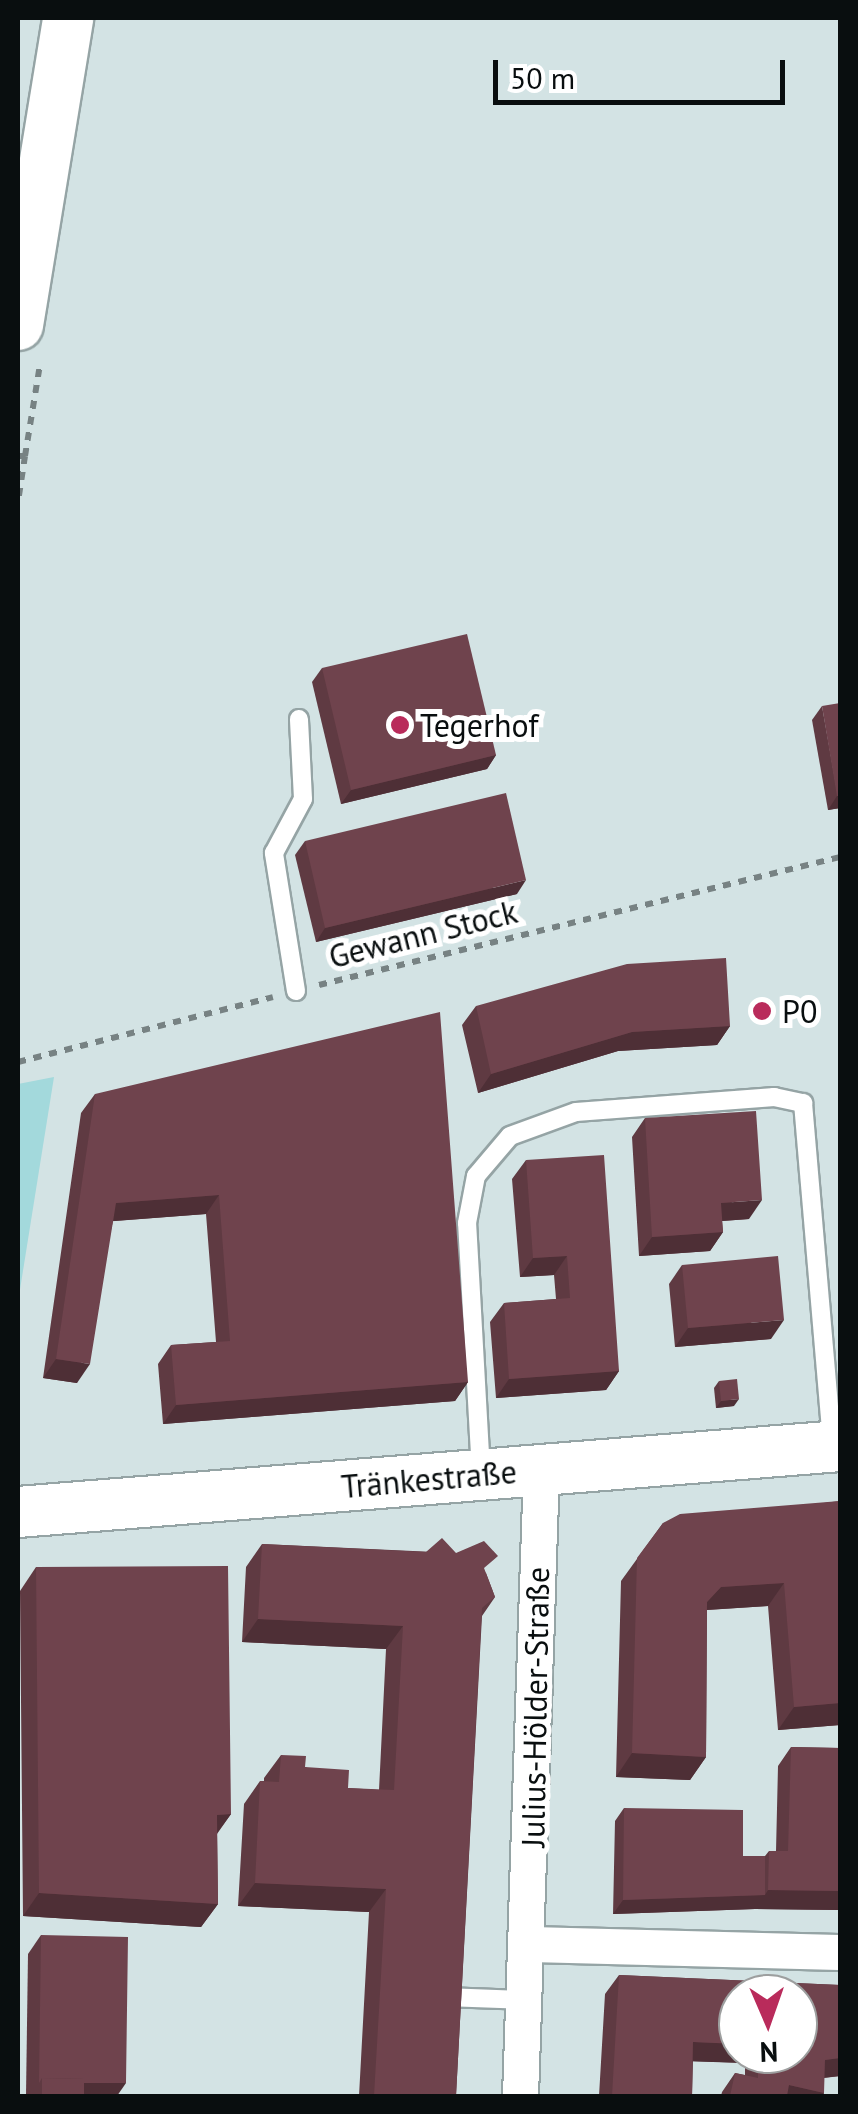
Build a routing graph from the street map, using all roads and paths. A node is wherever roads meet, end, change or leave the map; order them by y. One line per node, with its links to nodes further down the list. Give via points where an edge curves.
1 (68, 18): 2 (main road)
2 (18, 325)
3 (18, 456): 4 (path, via 24,456)
4 (18, 502)
5 (299, 719): 7 (lane, via 304,800 274,853)
6 (840, 857): 7 (path, Gewann Stock)
7 (296, 991): 8 (path, Gewann Stock)
8 (18, 1062)
9 (833, 1365): 10 (lane); 12 (lane, via 803,1103 774,1097 576,1112 510,1136 476,1176 467,1222)
10 (836, 1446): 11 (main road, Tränkestraße)
11 (541, 1470): 12 (main road, Tränkestraße); 14 (street, Julius-Hölder-Straße)
12 (481, 1474): 13 (main road, Tränkestraße)
13 (18, 1512)
14 (529, 1944): 15 (street); 17 (street, Julius-Hölder-Straße)
15 (840, 1952)
16 (448, 1997): 17 (lane)
17 (526, 2000): 18 (street, Julius-Hölder-Straße)
18 (520, 2096)

